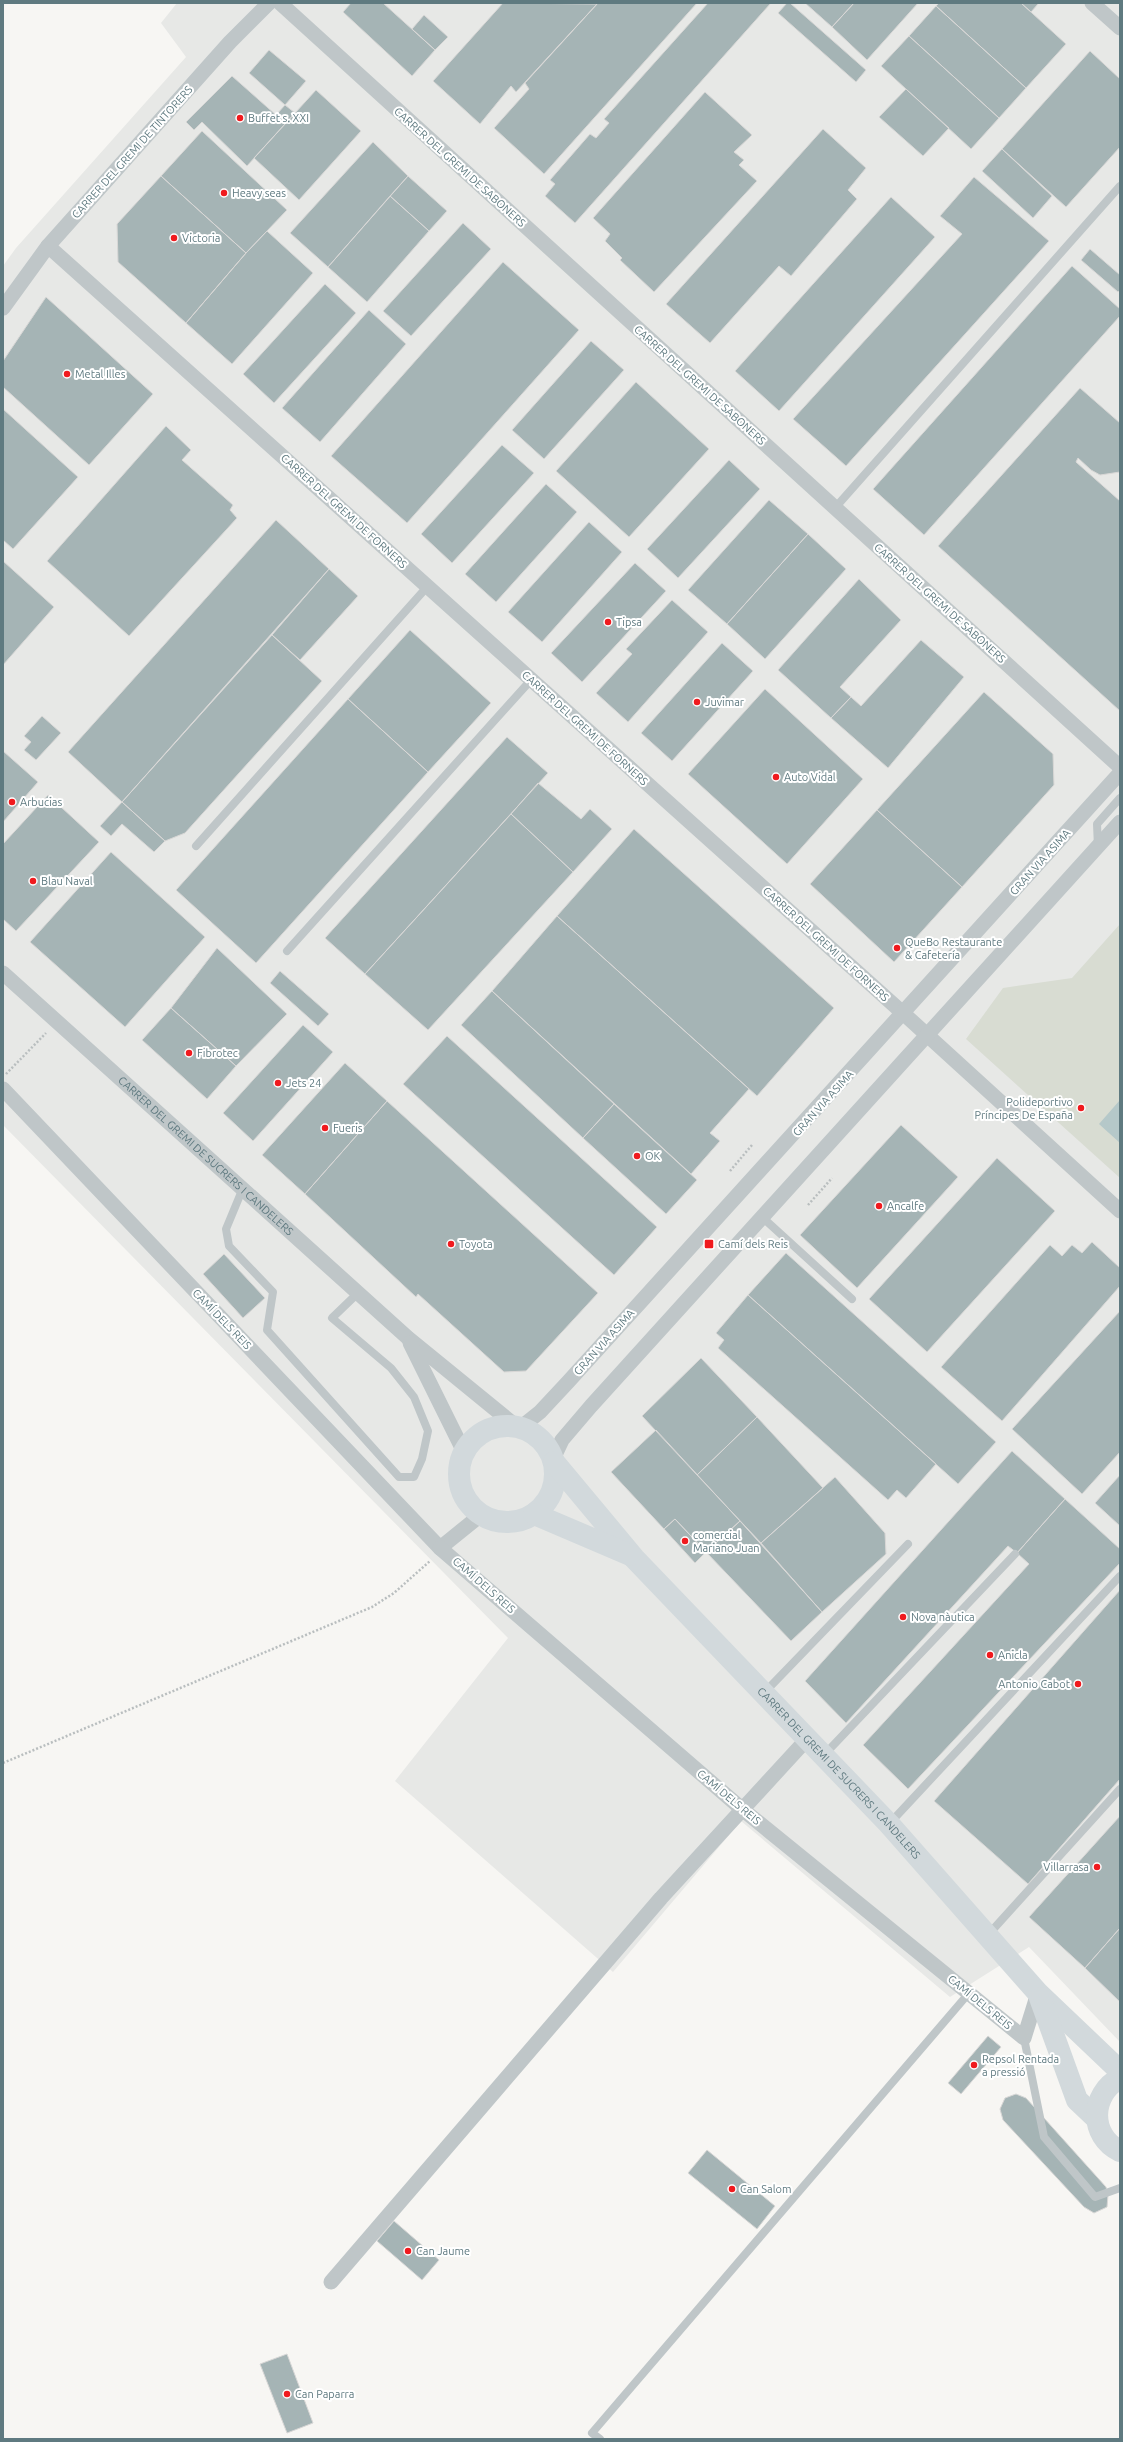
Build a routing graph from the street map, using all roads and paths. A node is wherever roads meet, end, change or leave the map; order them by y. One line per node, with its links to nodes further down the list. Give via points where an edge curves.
1 (269, 3): 6 (street, CARRER DEL GREMI DE TINTORERS, via 230,42)
2 (280, 3): 8 (street, CARRER DEL GREMI DE SABONERS)
3 (1092, 3): 4 (street)
4 (1120, 28)
5 (1120, 186): 8 (lane)
6 (48, 246): 7 (street, CARRER DEL GREMI DE TINTORERS); 9 (street, CARRER DEL GREMI DE FORNERS)
7 (3, 308)
8 (835, 508): 11 (street, CARRER DEL GREMI DE SABONERS)
9 (427, 586): 10 (street, CARRER DEL GREMI DE FORNERS); 15 (lane)
10 (531, 680): 17 (lane); 19 (street, CARRER DEL GREMI DE FORNERS)
11 (1120, 767)
12 (1120, 773): 19 (street, GRAN VIA ASIMA)
13 (1120, 798): 16 (lane, via 1097,824)
14 (1120, 822): 16 (street)
15 (196, 846)
16 (1098, 847): 21 (street)
17 (287, 951)
18 (3, 973): 20 (street, CARRER DEL GREMI DE SUCRERS I CANDELERS)
19 (904, 1014): 21 (street, CARRER DEL GREMI DE FORNERS); 34 (street, GRAN VIA ASIMA, via 568,1382 540,1412)
20 (57, 1021): 22 (path); 27 (street, CARRER DEL GREMI DE SUCRERS I CANDELERS)
21 (926, 1036): 29 (street, CARRER DEL GREMI DE FORNERS); 30 (street)
22 (3, 1076)
23 (3, 1089): 40 (street, CAMÍ DELS REIS)
24 (752, 1145): 25 (path)
25 (730, 1172)
26 (832, 1178): 28 (path)
27 (243, 1188): 31 (street, CARRER DEL GREMI DE SUCRERS I CANDELERS); 31 (lane, via 226,1229 229,1246 274,1292 267,1330 399,1477 414,1477 422,1459 428,1431 414,1397 391,1368 332,1318)
28 (808, 1205)
29 (1120, 1211)
30 (762, 1217): 32 (lane); 36 (street, via 591,1406 562,1440)
31 (358, 1293): 33 (street, CARRER DEL GREMI DE SUCRERS I CANDELERS)
32 (852, 1299)
33 (408, 1338): 34 (street, CARRER DEL GREMI DE SUCRERS I CANDELERS); 35 (street, CARRER DEL GREMI DE SUCRERS I CANDELERS)
34 (519, 1427): 35 (street, via 501,1426 486,1430); 36 (street, via 540,1439)
35 (464, 1452): 37 (street, via 460,1473 464,1494 472,1506)
36 (553, 1461): 38 (street, via 555,1477 552,1491); 42 (street, CARRER DEL GREMI DE SUCRERS I CANDELERS)
37 (482, 1514): 38 (street, via 494,1520 508,1522 522,1520); 40 (street, CAMÍ DELS REIS)
38 (534, 1514): 42 (street)
39 (908, 1544): 44 (lane)
40 (440, 1548): 47 (path, via 425,1567 372,1608); 49 (street, CAMÍ DELS REIS)
41 (1015, 1554): 46 (lane)
42 (634, 1558): 44 (street, CARRER DEL GREMI DE SUCRERS I CANDELERS)
43 (1120, 1576): 50 (lane)
44 (764, 1693): 45 (street, CARRER DEL GREMI DE SUCRERS I CANDELERS)
45 (808, 1738): 46 (street, CARRER DEL GREMI DE SUCRERS I CANDELERS); 49 (street)
46 (824, 1755): 50 (street, CARRER DEL GREMI DE SUCRERS I CANDELERS)
47 (3, 1763)
48 (1120, 1789): 51 (lane)
49 (742, 1808): 52 (street, CAMÍ DELS REIS); 60 (street, via 661,1898)
50 (889, 1824): 51 (street, CARRER DEL GREMI DE SUCRERS I CANDELERS)
51 (987, 1935): 53 (street, CARRER DEL GREMI DE SUCRERS I CANDELERS)
52 (969, 1993): 54 (street, CAMÍ DELS REIS); 61 (lane, via 592,2433)
53 (1038, 1993): 54 (street); 55 (street, CARRER DEL GREMI DE SUCRERS I CANDELERS); 57 (street, CARRER DEL GREMI DE SUCRERS I CANDELERS, via 1077,2100)
54 (1024, 2038): 59 (lane, via 1044,2137 1095,2197)
55 (1120, 2072)
56 (1120, 2078): 57 (street, via 1103,2092 1097,2105)
57 (1096, 2118): 58 (street, via 1100,2131 1108,2143)
58 (1120, 2152)
59 (1120, 2188)
60 (331, 2282)
61 (600, 2439)

